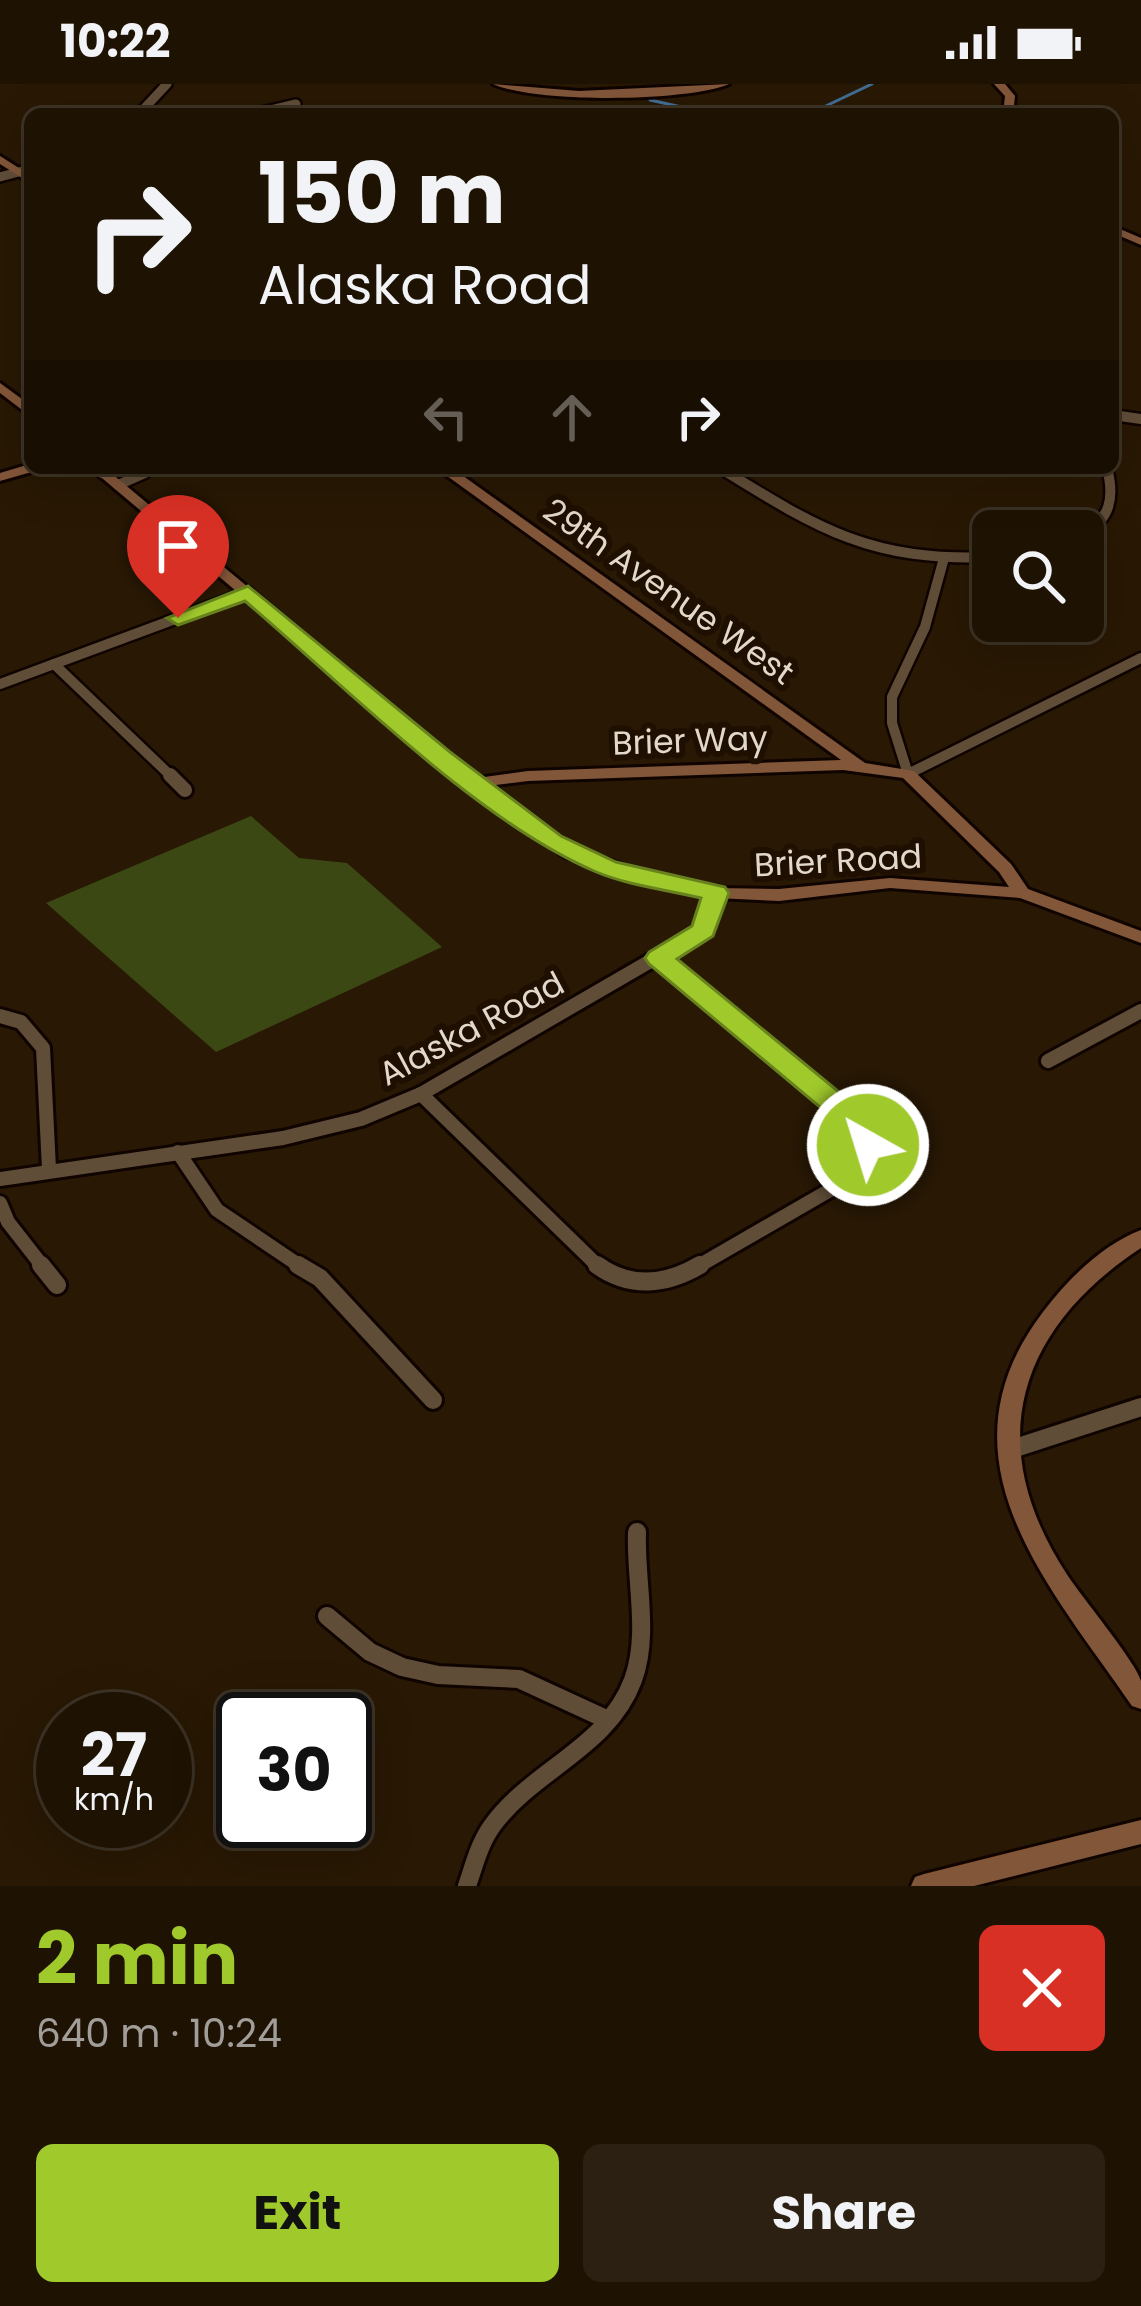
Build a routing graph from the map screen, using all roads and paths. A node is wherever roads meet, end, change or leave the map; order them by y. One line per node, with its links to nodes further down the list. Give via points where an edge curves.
1 (167, 84): 5 (street)
2 (724, 84): 3 (street, via 538,92)
3 (503, 86)
4 (296, 104): 6 (street)
5 (145, 108)
6 (279, 108)
7 (0, 159): 8 (street)
8 (24, 171): 9 (street)
9 (0, 177)
10 (0, 387): 11 (street)
11 (24, 407)
12 (127, 474): 19 (street, Brier Road)
13 (451, 474): 23 (street, 29th Avenue West)
14 (730, 474): 18 (street, via 851,545)
15 (1109, 474): 16 (street, via 1115,493)
16 (1104, 520)
17 (972, 557): 18 (street)
18 (944, 558): 24 (street, via 917,649 892,697)
19 (248, 592): 21 (street); 25 (street, Brier Road)
20 (1141, 658): 24 (street)
21 (54, 664): 22 (street); 26 (street)
22 (0, 684)
23 (859, 766): 24 (street, Brier Way); 25 (street, Brier Way)
24 (908, 774): 28 (street)
25 (474, 783): 27 (street, Brier Road, via 571,853)
26 (185, 790)
27 (716, 893): 28 (street, Brier Road, via 890,884); 30 (street, Alaska Road, via 704,930)
28 (1022, 893): 29 (street, Brier Road)
29 (1141, 938)
30 (658, 958): 34 (street, Alaska Road); 34 (street, via 857,1122 868,1145 845,1184 676,1280 632,1283 601,1269)
31 (1141, 1011): 33 (street)
32 (0, 1016): 36 (street, via 21,1022 43,1048)
33 (1048, 1061)
34 (421, 1094): 35 (street, Alaska Road, via 283,1138)
35 (178, 1152): 36 (street, Alaska Road); 41 (street, via 218,1210 320,1278)
36 (50, 1169): 37 (street, Alaska Road)
37 (0, 1179)
38 (0, 1203): 40 (street)
39 (1141, 1238): 43 (street, via 1102,1260 1050,1312 1027,1353)
40 (57, 1285)
41 (433, 1400)
42 (1141, 1407): 43 (street)
43 (1009, 1450): 46 (street, via 1013,1490 1036,1545)
44 (637, 1532): 47 (street, via 639,1657)
45 (327, 1616): 47 (street, via 380,1660 418,1674 500,1675 542,1686)
46 (1141, 1698)
47 (608, 1720): 49 (street, via 492,1826)
48 (1141, 1832): 50 (street)
49 (467, 1886)
50 (924, 1886)

